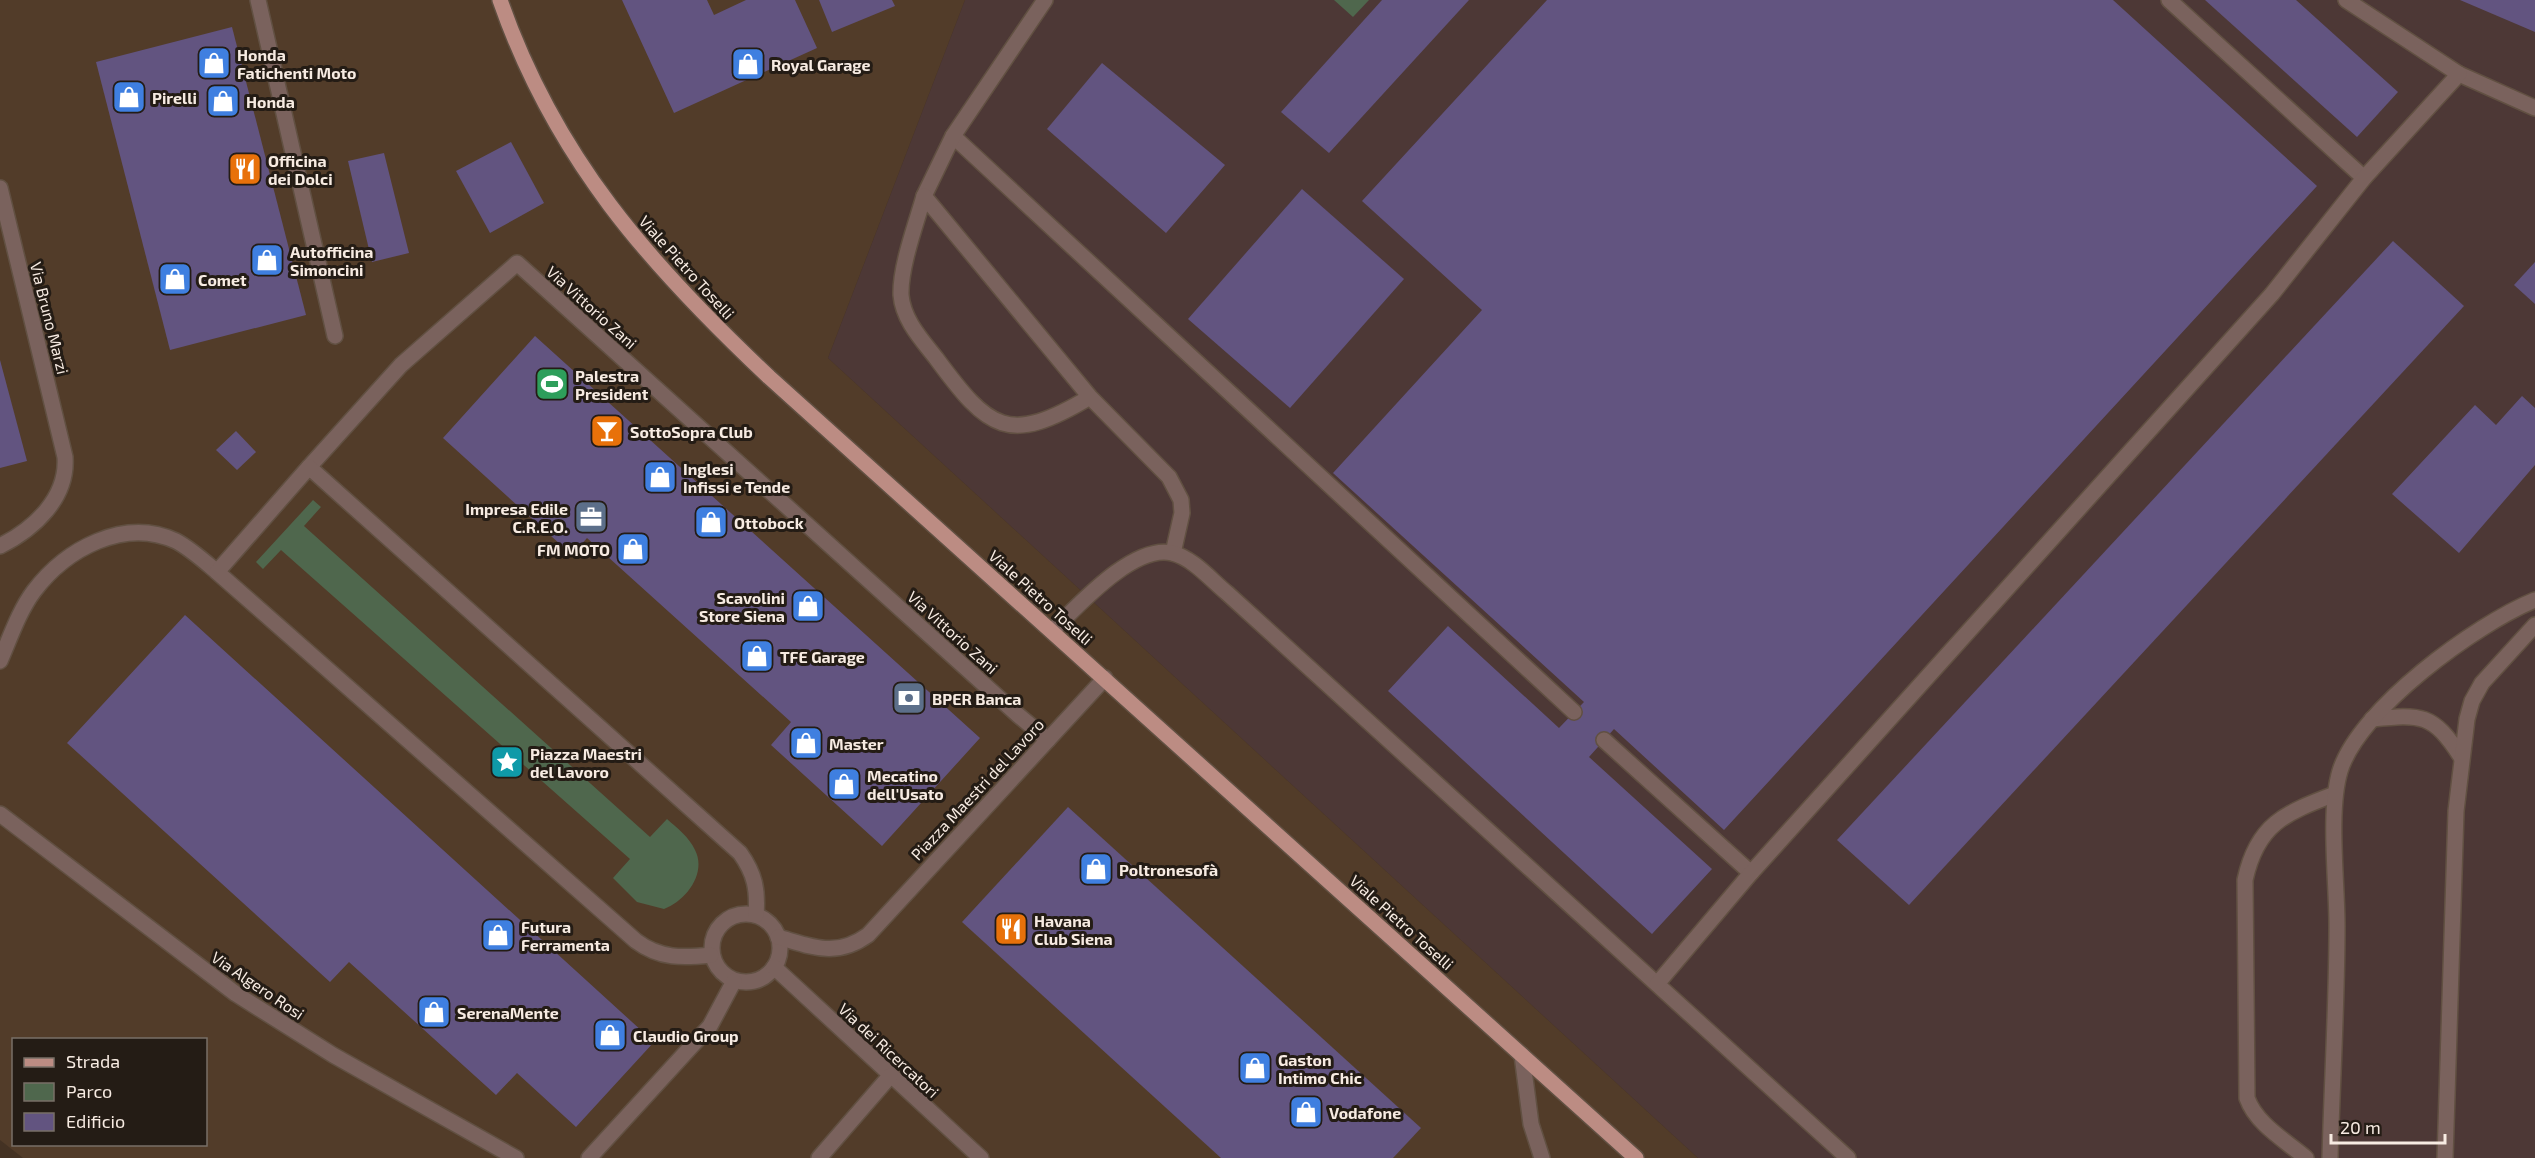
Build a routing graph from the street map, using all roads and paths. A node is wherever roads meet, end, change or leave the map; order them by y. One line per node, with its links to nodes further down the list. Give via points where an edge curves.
1 (258, 0): 12 (lane)
2 (500, 0): 20 (main road, Viale Pietro Toselli, via 532,80 557,129 584,172 644,249 699,310 769,377)
3 (1045, 0): 8 (lane)
4 (2169, 0): 9 (lane)
5 (2346, 0): 6 (lane)
6 (2459, 74): 7 (lane); 9 (lane)
7 (2535, 108)
8 (953, 136): 11 (lane); 23 (lane)
9 (2364, 178): 30 (lane, via 2272,294)
10 (0, 188): 15 (lane, Via Bruno Marzi, via 66,470 61,489 45,513)
11 (924, 196): 13 (lane); 13 (lane, via 901,295 909,321 964,395 986,417 1006,425 1024,426 1056,417)
12 (335, 336)
13 (1090, 397): 16 (lane, via 1170,477 1176,488 1182,513)
14 (309, 467): 17 (lane); 25 (lane, Via Vittorio Zani, via 401,365 517,263); 31 (lane, via 740,854 758,891)
15 (0, 546)
16 (1173, 553): 20 (lane, via 1153,553 1133,560); 36 (lane, via 1227,593)
17 (217, 572): 21 (lane, via 187,548 160,536 121,534 97,541 62,562 33,591); 33 (lane, via 636,942 670,957)
18 (2535, 600): 24 (lane, via 2448,651)
19 (2535, 625): 27 (lane, via 2497,664 2477,692 2467,719)
20 (1052, 631): 22 (main road, Viale Pietro Toselli)
21 (0, 661)
22 (1105, 678): 25 (lane, Piazza Maestri del Lavoro); 37 (main road, Viale Pietro Toselli)
23 (1574, 712)
24 (2372, 719): 27 (lane, via 2402,716 2430,721 2447,734); 28 (lane, via 2340,769)
25 (1048, 740): 32 (lane, Piazza Maestri del Lavoro, via 862,939 834,950)
26 (1605, 740): 30 (lane)
27 (2461, 757): 48 (lane)
28 (2335, 794): 46 (lane, via 2293,810 2272,825 2249,860 2245,880 2247,1098 2265,1124); 47 (lane, via 2337,927)
29 (0, 814): 39 (lane, Via Algero Rosi, via 236,994 333,1055)
30 (1751, 873): 36 (lane)
31 (756, 915): 32 (lane, via 766,920); 33 (lane, via 744,914 723,922 715,931)
32 (778, 937): 34 (lane, via 779,958)
33 (711, 955): 35 (lane, via 723,974)
34 (774, 968): 35 (lane, via 756,981); 38 (lane, Via dei Ricercatori)
35 (734, 981): 40 (lane, via 710,1026)
36 (1657, 984): 45 (lane)
37 (1522, 1055): 43 (lane, via 1530,1124); 44 (main road, Viale Pietro Toselli)
38 (890, 1076): 41 (lane); 42 (lane, Via dei Ricercatori)
39 (516, 1158)
40 (589, 1158)
41 (819, 1158)
42 (981, 1158)
43 (1542, 1158)
44 (1636, 1158)
45 (1848, 1158)
46 (2306, 1158)
47 (2330, 1158)
48 (2445, 1158)

